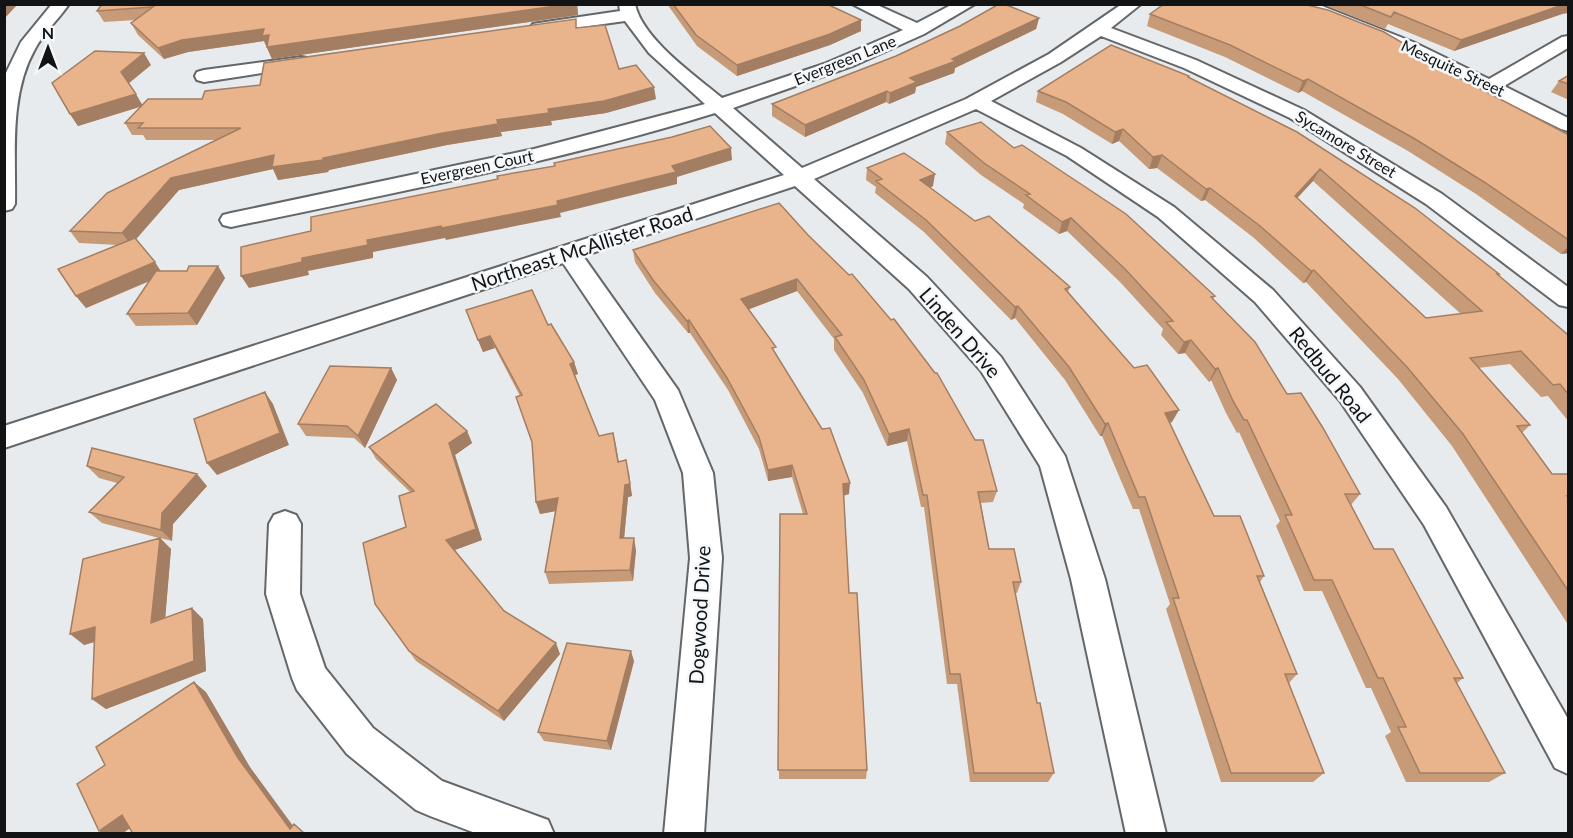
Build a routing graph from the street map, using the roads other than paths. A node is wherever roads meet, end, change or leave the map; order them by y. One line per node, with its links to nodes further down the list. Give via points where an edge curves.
1 (61, 4): 18 (street, via 21,57 13,81 8,102)
2 (860, 4): 8 (street)
3 (967, 4): 8 (street, Evergreen Lane)
4 (1133, 4): 9 (street, Northeast McAllister Road)
5 (1301, 4): 13 (street, Mesquite Street, via 1407,45)
6 (628, 10): 7 (street); 15 (street, Linden Drive, via 655,49)
7 (523, 30)
8 (918, 30): 15 (street, Evergreen Lane, via 833,68)
9 (1100, 30): 14 (street, Northeast McAllister Road, via 1044,67); 21 (street, Sycamore Street, via 1190,64 1297,114 1434,199)
10 (1569, 41): 13 (street)
11 (322, 59): 12 (street)
12 (204, 76)
13 (1491, 86): 16 (street, Mesquite Street)
14 (978, 102): 17 (street, Northeast McAllister Road); 24 (street, Redbud Road, via 1074,152 1166,212 1264,296 1350,394 1435,516)
15 (720, 107): 17 (street, Linden Drive); 19 (street, Evergreen Court, via 583,145)
16 (1569, 125)
17 (800, 177): 20 (street, Northeast McAllister Road); 27 (street, Linden Drive, via 918,284 991,364 1054,464 1088,579)
18 (4, 204)
19 (231, 219)
20 (568, 254): 22 (street, Northeast McAllister Road); 26 (street, Dogwood Drive, via 668,398 698,473 706,558)
21 (1569, 299)
22 (4, 437)
23 (285, 524): 25 (street, via 283,594 310,678 360,741 430,796)
24 (1569, 755)
25 (534, 834)
26 (684, 834)
27 (1146, 834)

